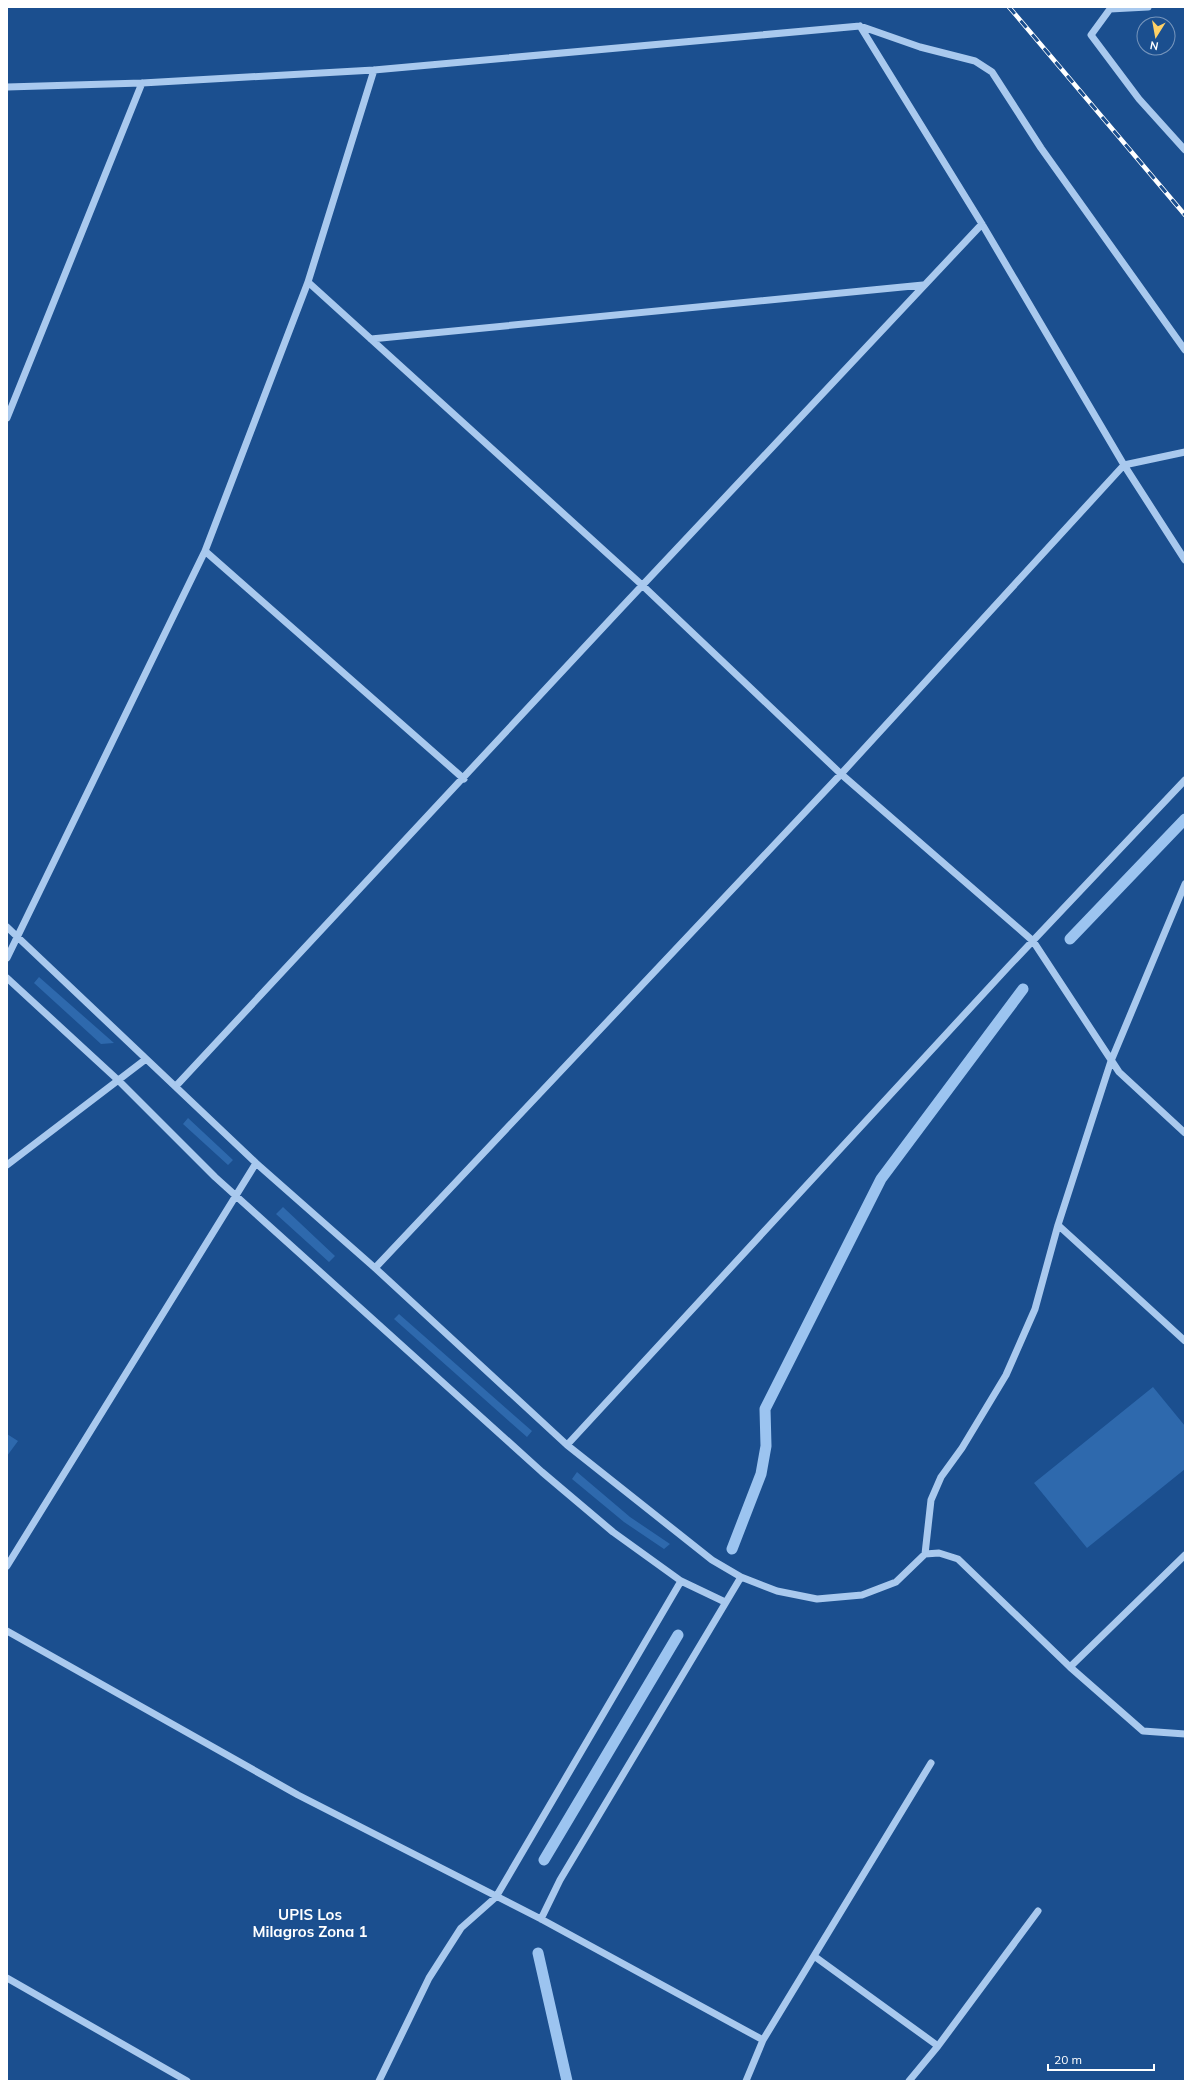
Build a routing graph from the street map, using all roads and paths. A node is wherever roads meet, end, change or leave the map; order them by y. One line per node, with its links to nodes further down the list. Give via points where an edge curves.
1 (1148, 7): 6 (street, via 1110,9 1091,35 1139,99)
2 (860, 26): 3 (street); 7 (street); 11 (street, via 920,47 975,61 992,72 1041,148)
3 (374, 70): 4 (street); 8 (street)
4 (142, 82): 5 (street); 12 (street)
5 (7, 87)
6 (1185, 150)
7 (982, 224): 9 (street); 14 (street)
8 (308, 282): 10 (street); 15 (street)
9 (923, 285): 10 (street); 17 (street)
10 (371, 339): 17 (street)
11 (1185, 350)
12 (7, 418)
13 (1185, 452): 14 (street)
14 (1124, 465): 16 (street); 18 (street)
15 (205, 551): 19 (street); 23 (street)
16 (1185, 560)
17 (642, 585): 18 (street); 19 (street)
18 (841, 774): 24 (street); 36 (street)
19 (464, 779): 30 (street)
20 (1185, 780): 24 (street)
21 (1185, 884): 28 (street)
22 (7, 927): 23 (street)
23 (18, 937): 25 (street); 27 (street)
24 (1033, 941): 28 (street); 38 (street)
25 (7, 958)
26 (7, 978): 29 (street)
27 (146, 1059): 29 (street); 30 (street)
28 (1111, 1061): 31 (street, via 1119,1072); 35 (street)
29 (119, 1081): 33 (street); 34 (street)
30 (176, 1086): 32 (street)
31 (1185, 1133)
32 (256, 1163): 34 (street); 36 (street)
33 (7, 1166)
34 (236, 1196): 41 (street); 43 (street, via 542,1472 613,1532)
35 (1058, 1225): 37 (street); 39 (street, via 1035,1309 1006,1375 962,1448 941,1477 932,1500)
36 (375, 1268): 38 (street)
37 (1185, 1341)
38 (567, 1445): 42 (street, via 712,1560)
39 (925, 1554): 42 (street, via 896,1582 862,1595 817,1599 778,1592); 46 (street, via 939,1553 958,1559)
40 (1185, 1555): 46 (street)
41 (7, 1566)
42 (741, 1577): 44 (street)
43 (681, 1581): 44 (street); 49 (street)
44 (725, 1602): 51 (street, via 560,1880)
45 (7, 1631): 49 (street, via 298,1795)
46 (1070, 1667): 47 (street, via 1143,1731)
47 (1185, 1734)
48 (931, 1763): 52 (street)
49 (496, 1897): 51 (street); 57 (street, via 461,1928 429,1978)
50 (1038, 1911): 55 (street)
51 (541, 1919): 54 (street)
52 (814, 1956): 54 (street); 55 (street)
53 (7, 1978): 56 (street)
54 (763, 2040): 58 (street)
55 (938, 2046): 59 (street)
56 (187, 2081)
57 (379, 2081)
58 (746, 2081)
59 (909, 2081)

